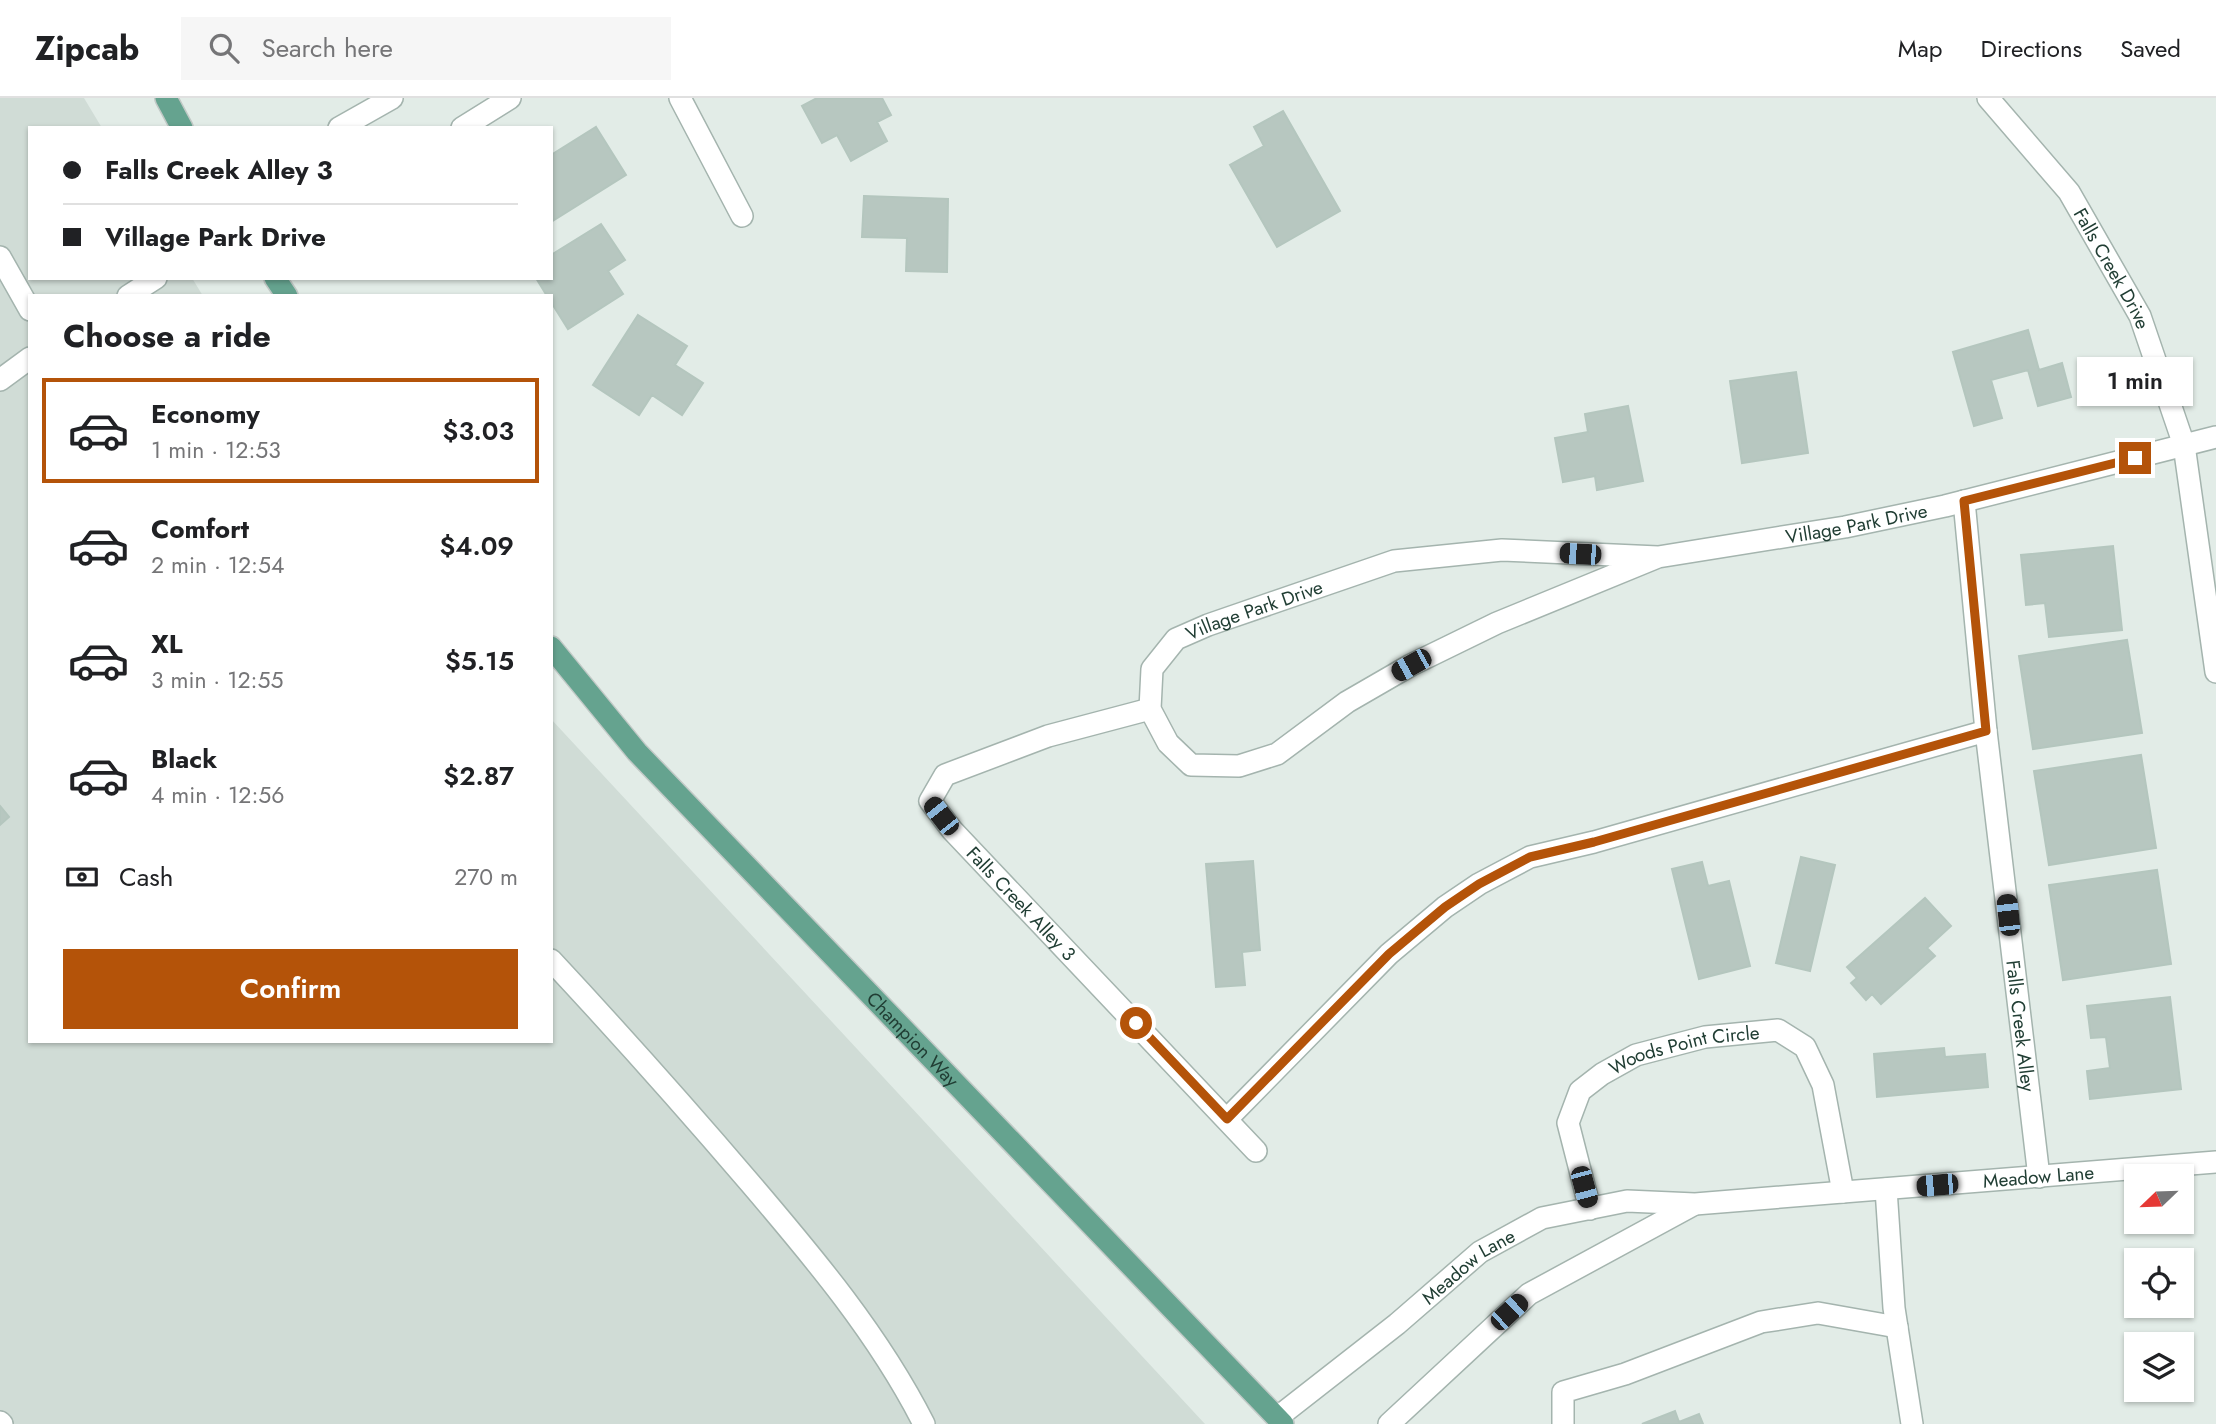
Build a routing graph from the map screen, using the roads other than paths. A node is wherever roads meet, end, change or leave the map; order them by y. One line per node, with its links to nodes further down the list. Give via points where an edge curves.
1 (166, 98): 6 (main road)
2 (392, 98): 7 (street)
3 (509, 98): 8 (street)
4 (680, 98): 9 (street)
5 (1988, 98): 17 (street, Falls Creek Drive, via 2069,192 2140,316)
6 (181, 126)
7 (343, 126)
8 (465, 126)
9 (743, 216)
10 (0, 257): 13 (street)
11 (153, 280): 12 (street)
12 (131, 294)
13 (28, 306)
14 (28, 359): 15 (street)
15 (0, 380)
16 (2216, 437): 17 (street, Village Park Drive)
17 (2184, 445): 18 (street, Village Park Drive); 21 (street, Falls Creek Drive)
18 (1964, 501): 19 (street, Village Park Drive, via 1844,527); 23 (street, Falls Creek Alley)
19 (1658, 557): 22 (street, Village Park Drive, via 1502,550 1394,561 1176,639 1152,669); 22 (street, Village Park Drive, via 1497,623 1423,659 1347,702 1277,754 1238,766 1191,765 1168,743)
20 (553, 649): 34 (main road, Champion Way, via 637,752)
21 (2216, 672)
22 (1150, 709): 25 (street, Falls Creek Alley 3, via 1048,736 945,775 930,801)
23 (1986, 731): 25 (street, via 1530,857 1445,907 1389,954); 28 (street, Falls Creek Alley)
24 (553, 962): 35 (street, via 785,1224 865,1324)
25 (1227, 1119): 26 (street, Falls Creek Alley 3)
26 (1256, 1151)
27 (2216, 1162): 28 (street, Meadow Lane)
28 (2039, 1177): 29 (street, Meadow Lane)
29 (1886, 1189): 30 (street, Meadow Lane); 33 (street)
30 (1843, 1192): 31 (street, Meadow Lane); 32 (street, Woods Point Circle, via 1823,1085 1805,1047 1778,1030 1705,1037 1636,1055 1580,1091 1568,1123)
31 (1695, 1204): 32 (street, Meadow Lane, via 1627,1201); 36 (street, Meadow Lane, via 1529,1294)
32 (1590, 1209): 34 (street, Meadow Lane, via 1542,1218 1480,1252)
33 (1897, 1327): 37 (street, via 1818,1312 1761,1322 1625,1374 1563,1392); 38 (street)
34 (1281, 1420)
35 (924, 1424)
36 (1389, 1424)
37 (1563, 1424)
38 (1912, 1424)

